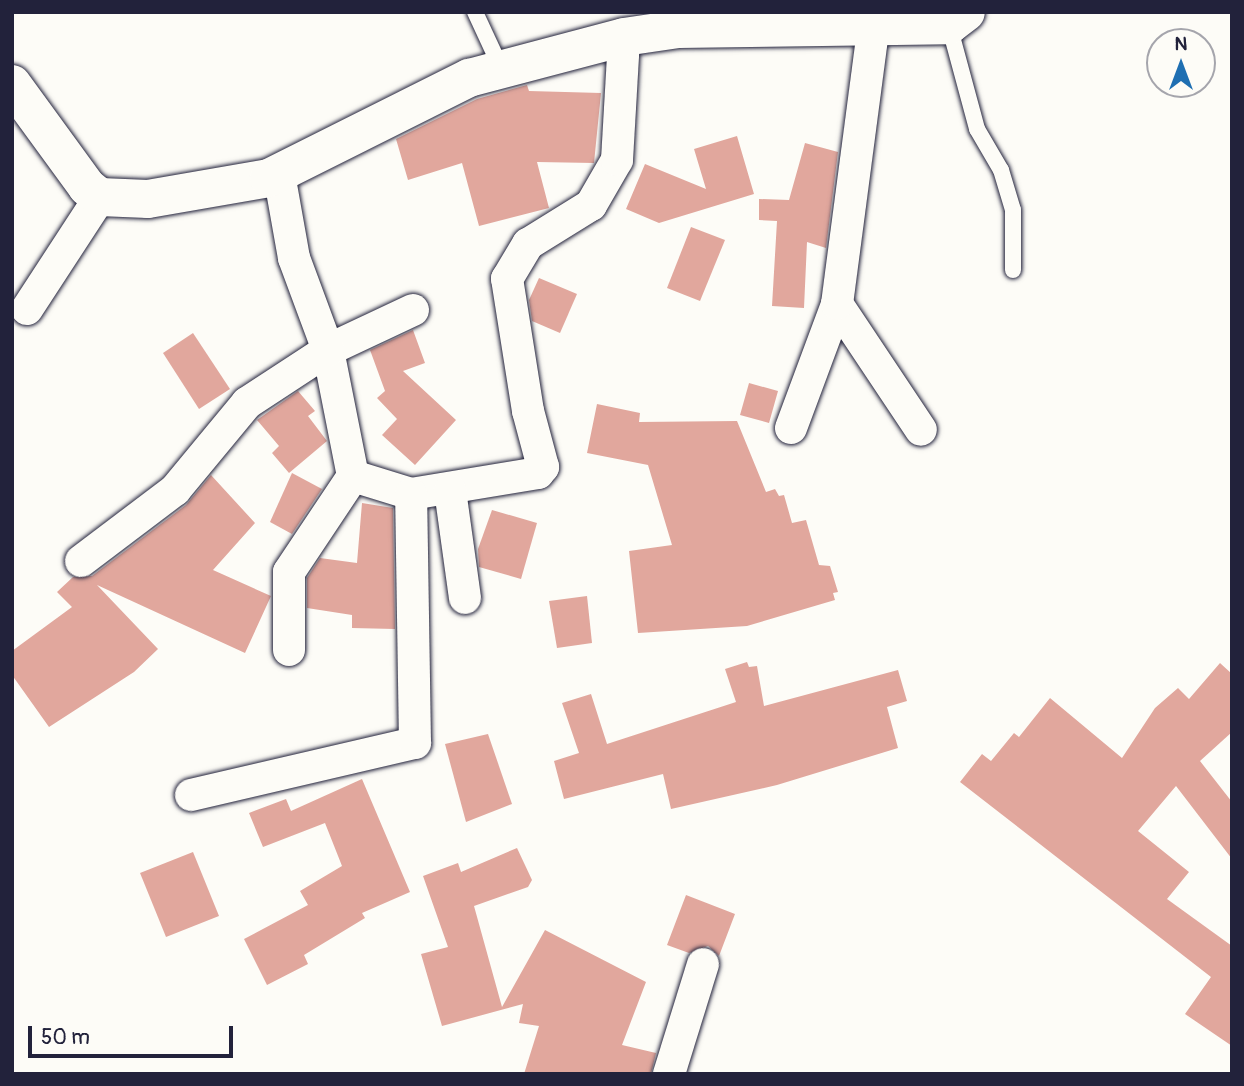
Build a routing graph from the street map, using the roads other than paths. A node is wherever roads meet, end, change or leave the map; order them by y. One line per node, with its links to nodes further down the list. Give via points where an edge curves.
1 (475, 12): 7 (lane)
2 (795, 19): 4 (street); 5 (street)
3 (958, 19): 5 (street); 11 (lane, via 977,129 1000,170 1013,210)
4 (678, 21): 6 (street)
5 (874, 24): 12 (street)
6 (624, 37): 7 (street); 19 (street, via 617,160 591,205 528,244 507,279 528,411 542,467 522,477)
7 (500, 66): 9 (street)
8 (12, 84): 10 (street, via 87,187)
9 (279, 174): 10 (street, via 148,199); 15 (street, via 294,258)
10 (100, 197): 13 (street)
11 (1013, 270)
12 (837, 304): 16 (street); 17 (street)
13 (27, 309)
14 (413, 310): 15 (street)
15 (328, 350): 18 (street); 21 (street, via 247,403 175,490)
16 (792, 428)
17 (921, 430)
18 (352, 476): 20 (street); 23 (street, via 289,572)
19 (450, 489): 20 (street); 22 (street)
20 (411, 494): 24 (street, via 415,743)
21 (81, 561)
22 (466, 598)
23 (289, 650)
24 (191, 795)
25 (703, 964): 26 (street)
26 (669, 1074)

